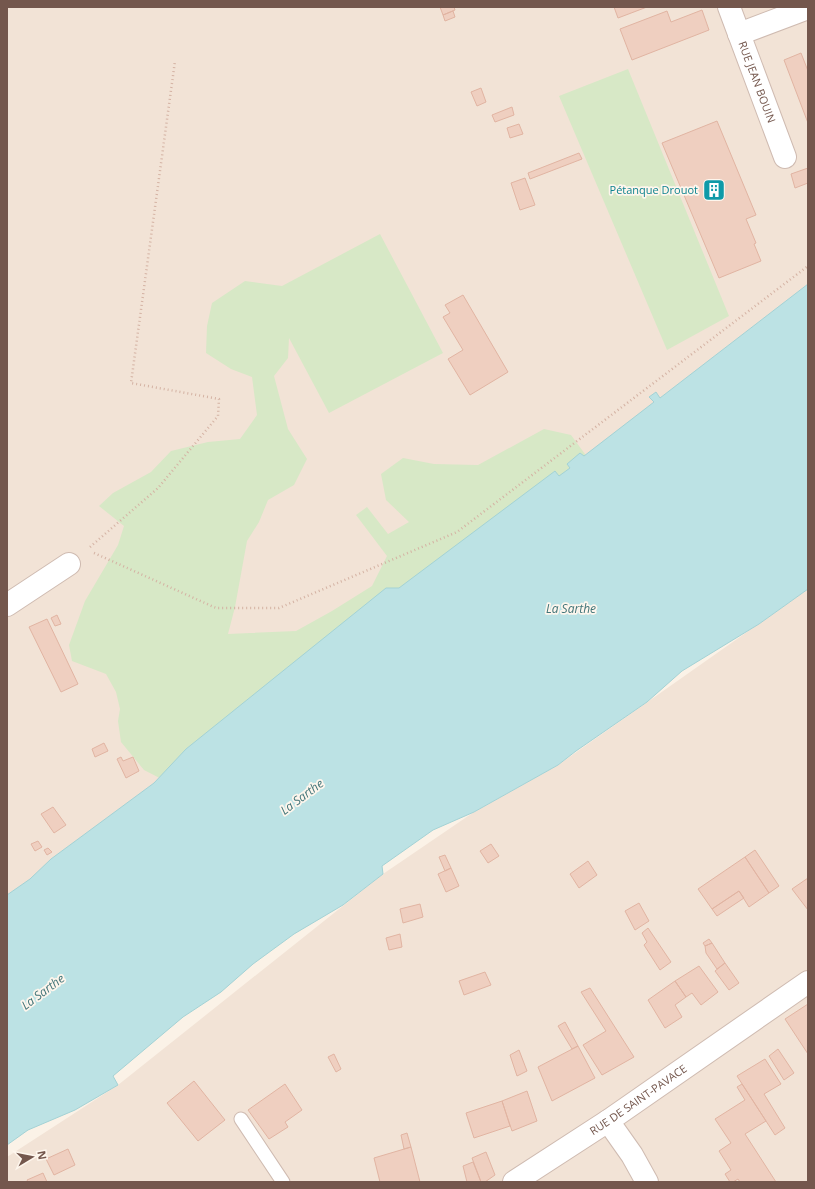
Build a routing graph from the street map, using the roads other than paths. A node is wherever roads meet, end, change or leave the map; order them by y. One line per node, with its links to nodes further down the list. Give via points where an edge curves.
1 (729, 7): 3 (street, RUE JEAN BOUIN)
2 (808, 8): 3 (street)
3 (740, 34): 4 (street, RUE JEAN BOUIN)
4 (785, 157)
5 (69, 564): 6 (street)
6 (7, 605)
7 (808, 982): 9 (street, RUE DE SAINT-PAVACE)
8 (242, 1119): 10 (lane)
9 (608, 1121): 11 (street, RUE DE SAINT-PAVACE); 12 (street)
10 (283, 1182)
11 (514, 1182)
12 (647, 1182)

